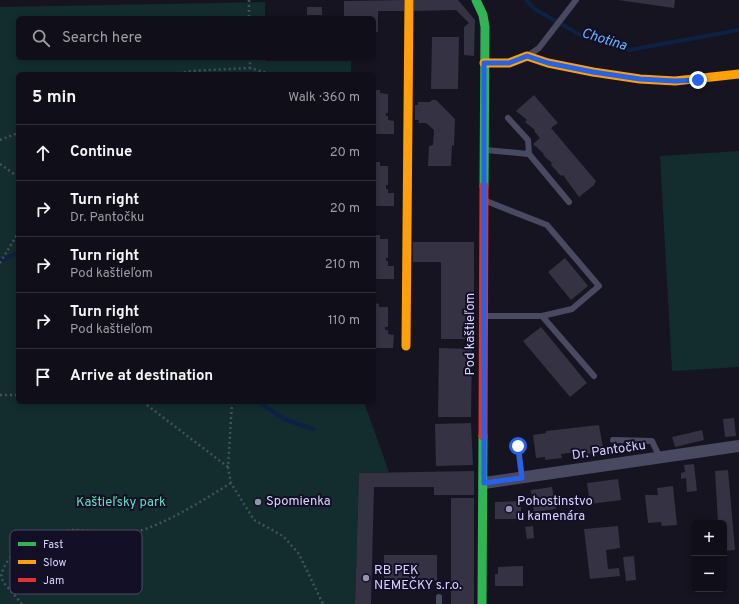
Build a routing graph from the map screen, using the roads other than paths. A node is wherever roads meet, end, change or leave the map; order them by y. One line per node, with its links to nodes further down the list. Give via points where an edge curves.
1 (409, 0): 14 (street)
2 (476, 0): 5 (street, Pod kaštieľom, via 485,27)
3 (576, 0): 4 (lane, via 543,43)
4 (527, 56): 5 (street, via 509,63); 6 (street, via 571,68 640,79 675,81)
5 (484, 63): 8 (street, Pod kaštieľom)
6 (739, 74)
7 (508, 118): 9 (lane, via 528,140)
8 (484, 150): 9 (lane); 10 (street, Pod kaštieľom)
9 (529, 154): 11 (lane)
10 (484, 201): 12 (street, Pod kaštieľom); 13 (lane, via 547,225 599,286 572,309)
11 (569, 202)
12 (484, 316): 13 (lane); 21 (street, Pod kaštieľom)
13 (542, 316): 15 (lane)
14 (406, 346)
15 (594, 376)
16 (613, 440): 19 (lane, via 652,441)
17 (518, 446): 20 (lane)
18 (739, 446): 19 (street, Dr. Pantočku)
19 (660, 458): 20 (street, Dr. Pantočku)
20 (522, 478): 21 (street, Dr. Pantočku)
21 (484, 483): 24 (street, Pod kaštieľom)
22 (439, 597): 23 (lane)
23 (438, 604)
24 (482, 604)

